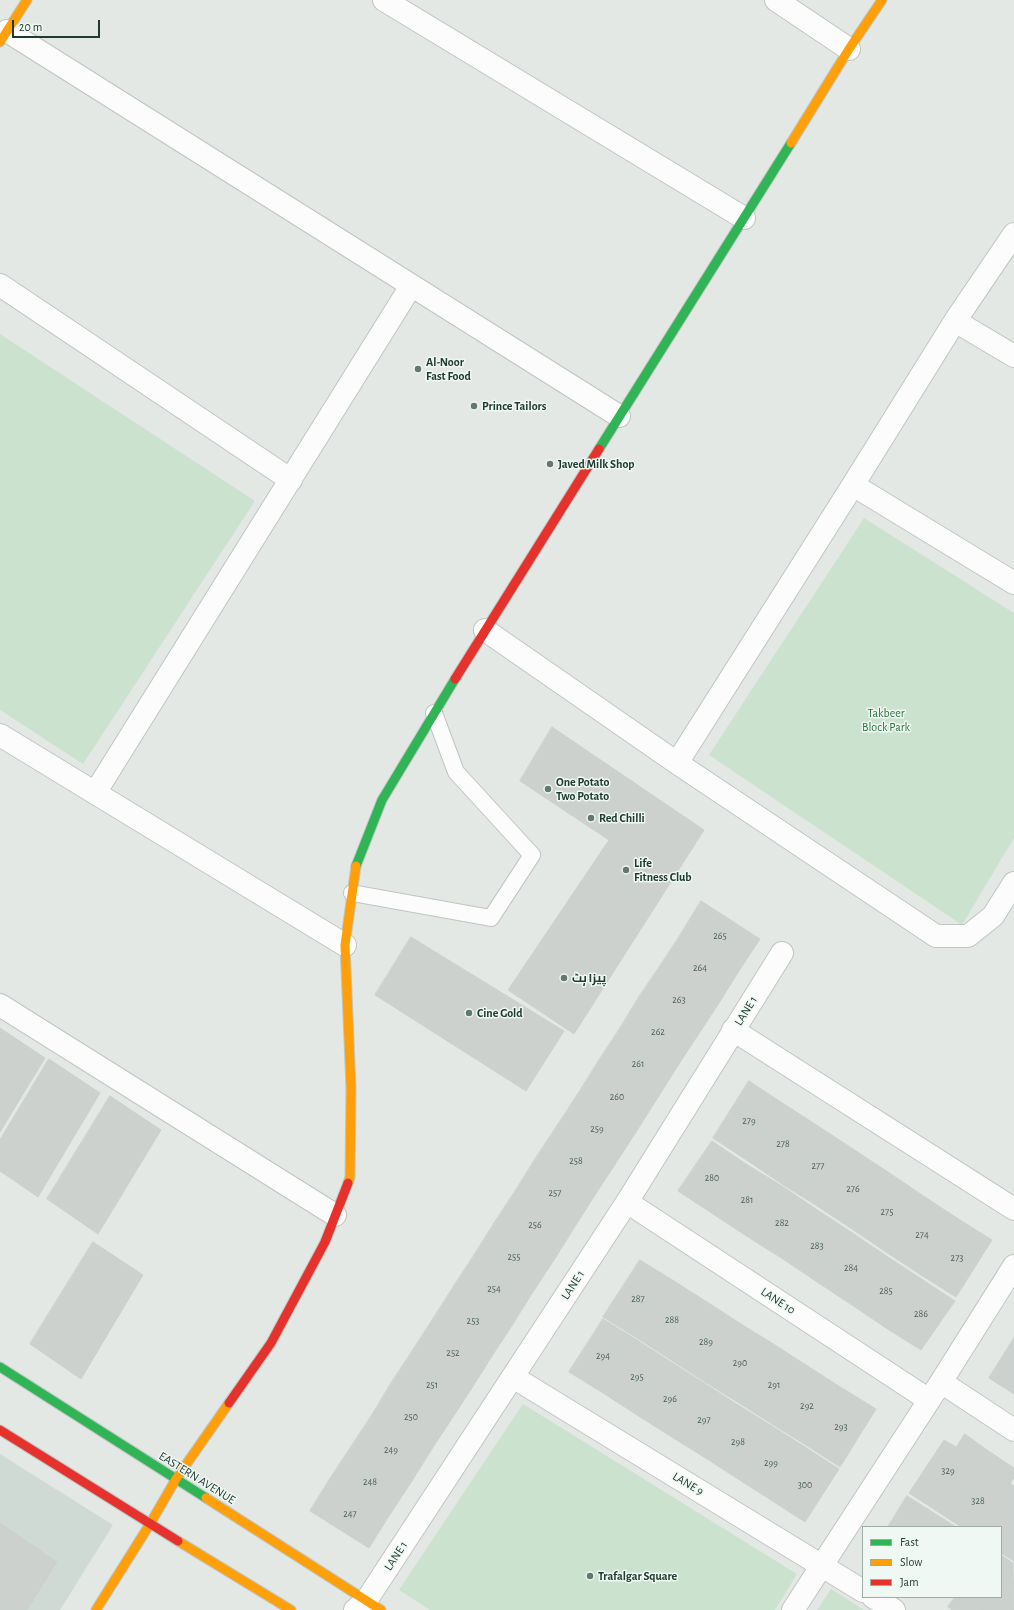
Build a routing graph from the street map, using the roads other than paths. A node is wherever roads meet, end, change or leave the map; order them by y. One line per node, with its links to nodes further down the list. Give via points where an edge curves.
1 (27, 0): 5 (street)
2 (384, 0): 7 (street)
3 (776, 0): 6 (street)
4 (882, 0): 6 (street)
5 (3, 36): 10 (street)
6 (849, 49): 7 (street)
7 (744, 218): 13 (street)
8 (1014, 234): 11 (street)
9 (0, 285): 14 (street)
10 (412, 286): 13 (street); 14 (street)
11 (955, 321): 12 (street); 15 (street)
12 (1014, 356)
13 (619, 416): 17 (street)
14 (291, 480): 21 (street)
15 (853, 485): 16 (street); 20 (street)
16 (1014, 583)
17 (485, 630): 18 (street); 20 (street)
18 (434, 712): 23 (street, via 382,800 356,863); 23 (lane, via 456,772 532,855 491,918)
19 (0, 735): 21 (street)
20 (677, 763): 22 (street, via 936,936 968,936 993,916)
21 (95, 793): 24 (street)
22 (1014, 883)
23 (352, 893): 24 (street)
24 (346, 945): 30 (street, via 351,1088 350,1176)
25 (782, 953): 27 (street, LANE 1)
26 (0, 1005): 30 (street)
27 (733, 1030): 28 (street, LANE 1); 29 (street)
28 (627, 1202): 33 (street, LANE 1); 35 (street, LANE 10)
29 (1014, 1209)
30 (335, 1215): 38 (street, via 325,1242 271,1343)
31 (1014, 1266): 34 (street)
32 (0, 1367): 38 (street, EASTERN AVENUE)
33 (512, 1377): 40 (street, LANE 9); 43 (street, LANE 1)
34 (941, 1382): 35 (street); 37 (street)
35 (929, 1400): 40 (street)
36 (0, 1430): 39 (street)
37 (1014, 1430)
38 (176, 1479): 39 (street); 43 (street, EASTERN AVENUE)
39 (150, 1524): 44 (street); 45 (street)
40 (822, 1565): 41 (street, LANE 9); 46 (street)
41 (862, 1590)
42 (875, 1598): 47 (street)
43 (368, 1607)
44 (96, 1610)
45 (291, 1610)
46 (793, 1610)
47 (894, 1610)

